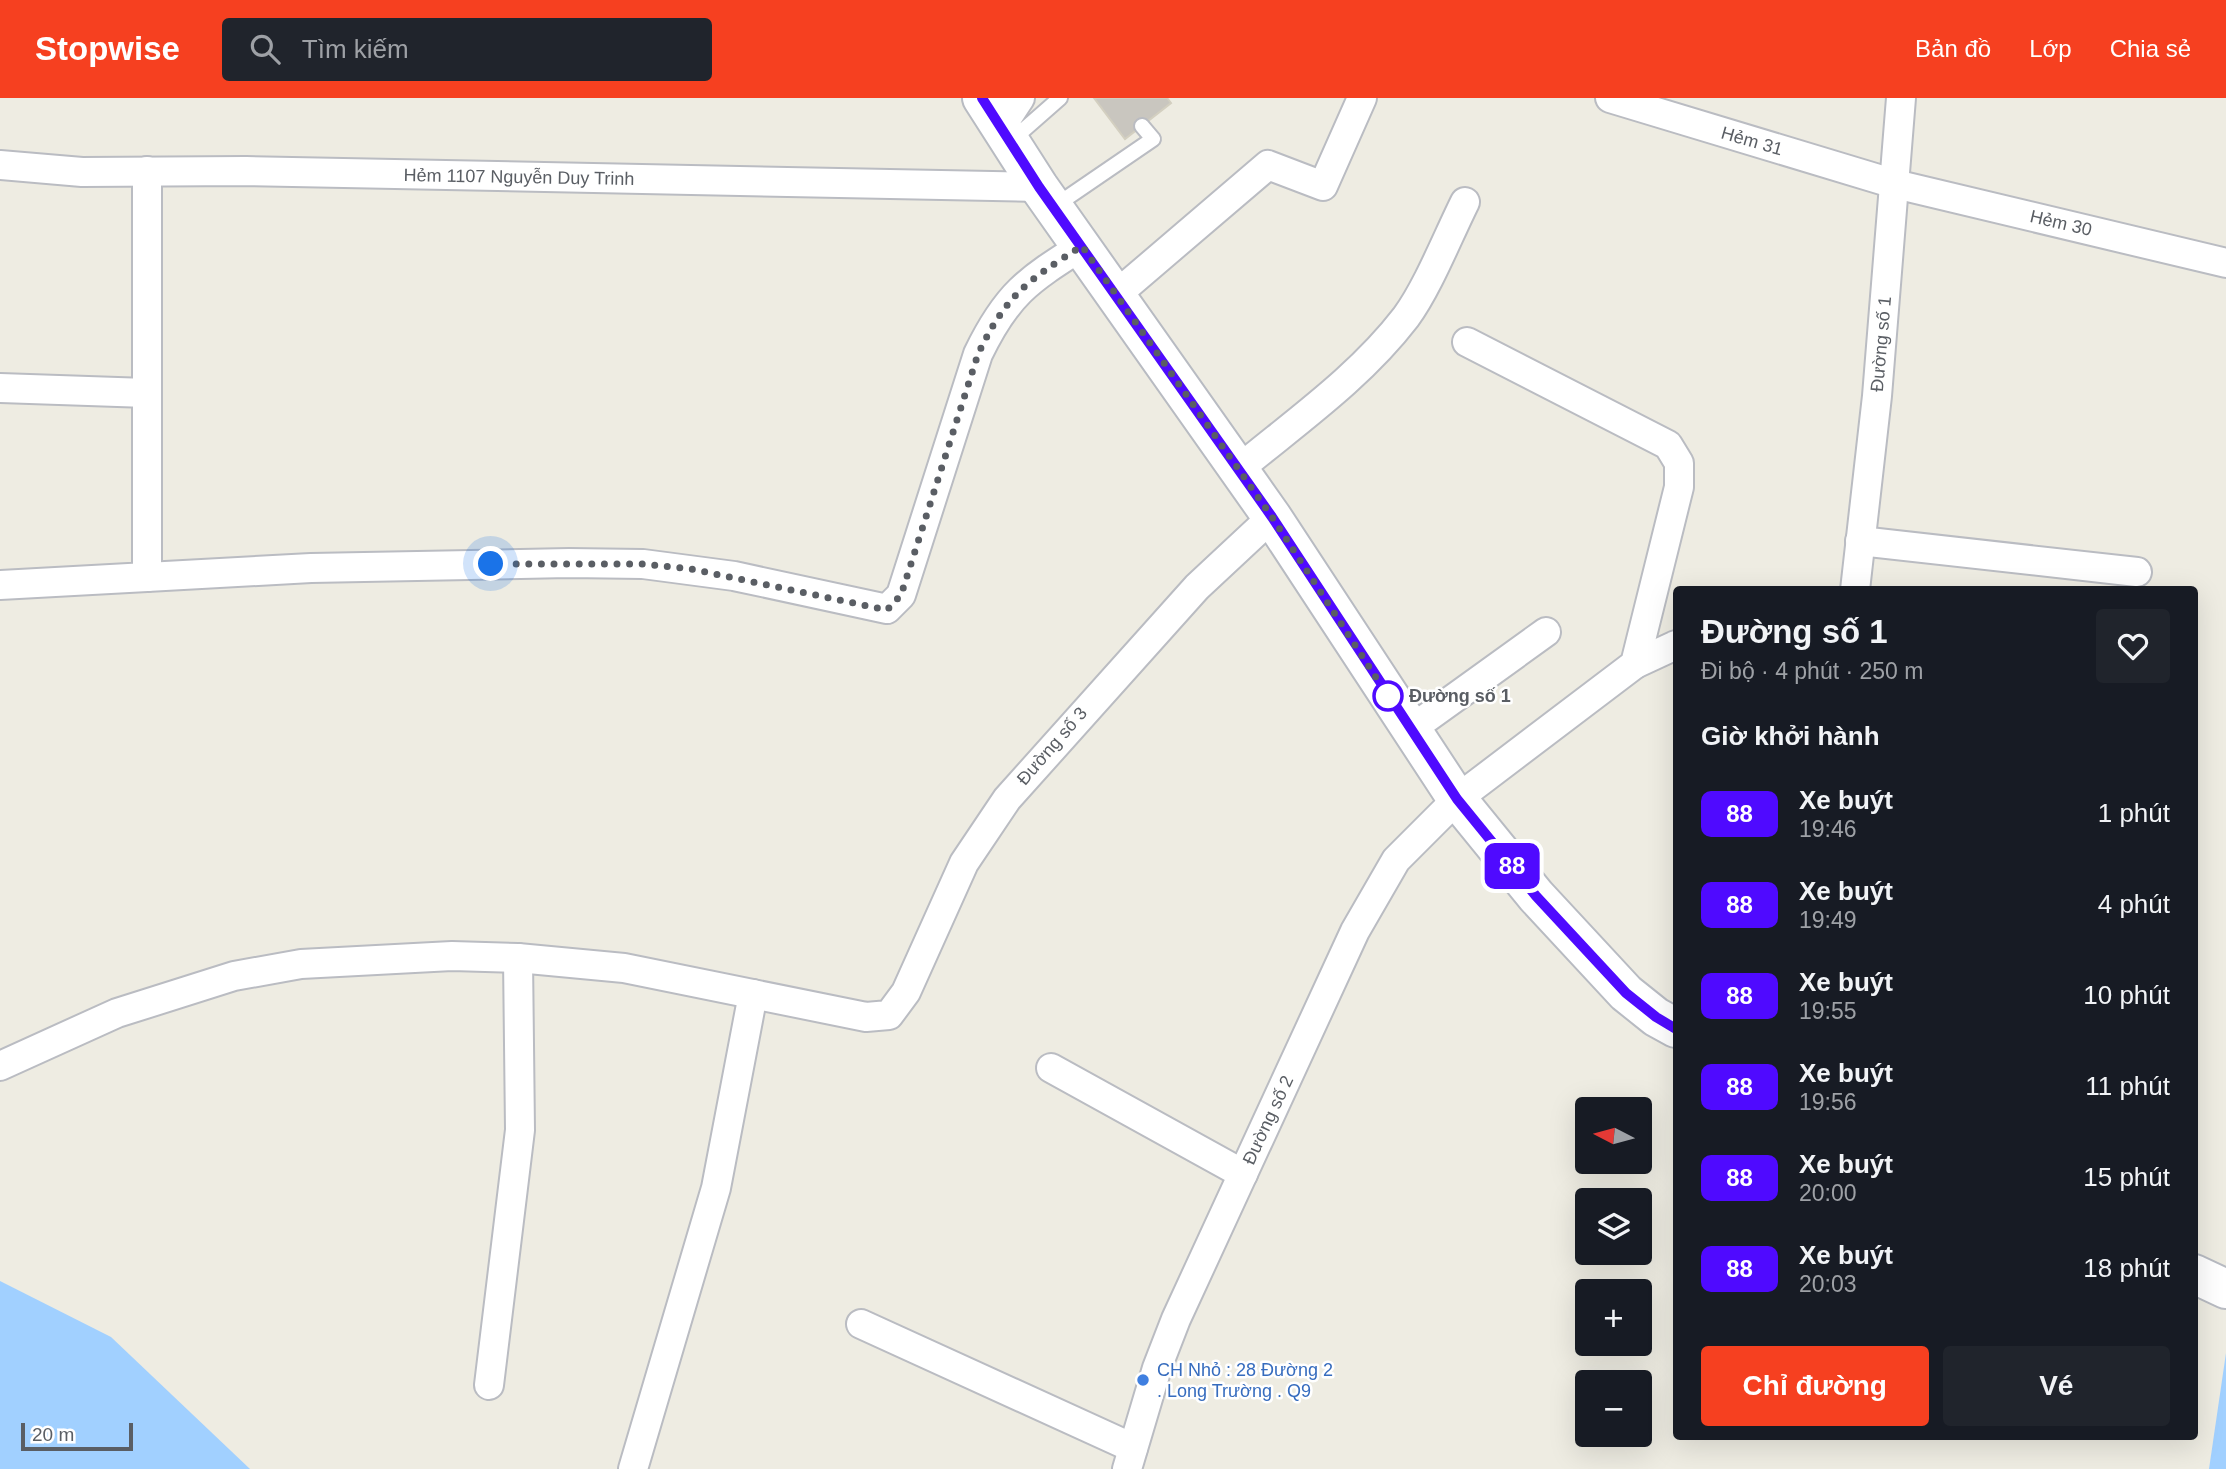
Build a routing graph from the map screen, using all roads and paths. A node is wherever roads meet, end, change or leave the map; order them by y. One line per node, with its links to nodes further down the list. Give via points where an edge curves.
1 (1060, 98): 5 (lane)
2 (1362, 98): 14 (street, via 1322,186 1268,165)
3 (1610, 98): 9 (street, Hẻm 31)
4 (1901, 98): 9 (street, Đường số 1)
5 (1004, 116): 10 (main road)
6 (1142, 126): 10 (lane, via 1153,139)
7 (0, 165): 8 (street, Hẻm 1107 Nguyễn Duy Trinh, via 82,172)
8 (146, 171): 10 (street, Hẻm 1107 Nguyễn Duy Trinh); 17 (street)
9 (1895, 184): 13 (street, Hẻm 30); 20 (street, Đường số 1)
10 (1047, 197): 12 (main road)
11 (1465, 202): 18 (street, via 1408,314 1381,346)
12 (1082, 246): 14 (main road); 22 (street, via 1031,278 994,322 978,354 901,595 887,610 734,576 643,564 311,568)
13 (2226, 263)
14 (1117, 294): 18 (main road)
15 (1467, 342): 27 (street, via 1668,445 1679,463 1679,487)
16 (0, 388): 17 (street)
17 (147, 393): 22 (street)
18 (1239, 469): 19 (main road)
19 (1272, 517): 28 (main road); 31 (street, Đường số 3, via 1197,587 1006,799 964,863 906,992 889,1015 866,1017)
20 (1860, 541): 21 (street); 24 (street, Đường số 1)
21 (2137, 572)
22 (147, 577): 23 (street)
23 (0, 585)
24 (1855, 586)
25 (1546, 632): 28 (street)
26 (1673, 646): 27 (street, Đường số 2)
27 (1635, 664): 29 (street, Đường số 2)
28 (1410, 730): 29 (main road)
29 (1457, 799): 32 (main road, via 1536,896 1626,993); 35 (street, Đường số 2, via 1396,860 1355,931)
30 (518, 958): 31 (street, via 624,968); 33 (street, via 452,956 301,964 234,976 117,1013); 39 (street, via 520,1130)
31 (753, 994): 41 (street, via 716,1188)
32 (1673, 1026)
33 (0, 1066)
34 (1051, 1068): 35 (street)
35 (1243, 1174): 40 (street, Đường số 2, via 1171,1331)
36 (2198, 1276): 37 (main road)
37 (2226, 1289)
38 (861, 1324): 40 (street)
39 (489, 1385)
40 (1130, 1459)
41 (633, 1469)

